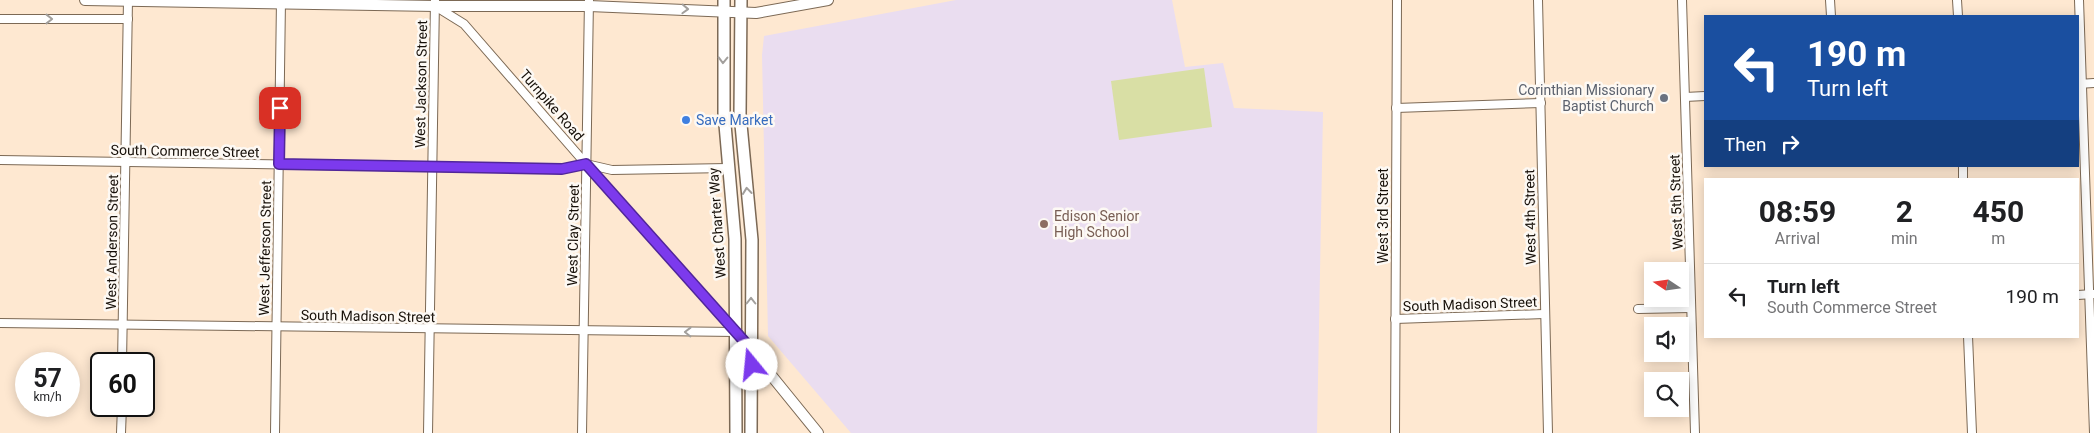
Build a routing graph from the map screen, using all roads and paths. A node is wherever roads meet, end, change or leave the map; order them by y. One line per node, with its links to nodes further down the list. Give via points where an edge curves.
1 (84, 0): 2 (main road)
2 (128, 0): 11 (main road); 20 (street, West Anderson Street)
3 (741, 0): 15 (main road)
4 (828, 0): 15 (main road, via 756,13)
5 (1397, 0): 27 (street, West 3rd Street)
6 (1538, 0): 26 (street, West 4th Street)
7 (1682, 0): 25 (street, West 5th Street)
8 (1830, 0): 16 (street)
9 (1957, 0): 17 (street)
10 (2078, 0): 18 (street)
11 (281, 2): 12 (main road); 30 (street, West Jefferson Street)
12 (435, 3): 13 (main road); 31 (street, Turnpike Road, via 464,24); 32 (street, West Jackson Street)
13 (589, 3): 14 (main road, one-way to 14); 31 (street, West Clay Street)
14 (724, 6): 15 (main road); 33 (main road, West Charter Way, one-way to 33, via 723,72)
15 (741, 12): 46 (main road, one-way to 15, via 752,240 740,114)
16 (1831, 15)
17 (1958, 15)
18 (2078, 15)
19 (0, 19): 20 (street, one-way to 20)
20 (128, 19): 29 (street, West Anderson Street)
21 (2079, 42): 23 (street)
22 (2094, 83): 23 (street)
23 (2080, 84): 34 (street)
24 (1704, 96): 25 (street)
25 (1685, 97): 35 (street, West 5th Street)
26 (1541, 102): 27 (street); 37 (street, West 4th Street)
27 (1396, 108): 38 (street, West 3rd Street)
28 (0, 160): 29 (street, South Commerce Street)
29 (126, 162): 30 (street, South Commerce Street); 40 (street, West Anderson Street)
30 (279, 164): 32 (street, South Commerce Street); 41 (street, West Jefferson Street)
31 (586, 164): 32 (street, South Commerce Street, via 562,169); 33 (street, South Commerce Street, via 612,170); 43 (street, West Clay Street); 44 (street, Turnpike Road)
32 (432, 166): 42 (street, West Jackson Street)
33 (728, 168): 44 (main road, West Charter Way, via 735,239)
34 (2091, 294): 60 (street)
35 (1691, 308): 36 (street); 58 (street, West 5th Street)
36 (1638, 309)
37 (1544, 314): 38 (street, South Madison Street); 57 (street, West 4th Street)
38 (1395, 319): 56 (street, West 3rd Street)
39 (0, 323): 40 (street, South Madison Street)
40 (123, 325): 41 (street, South Madison Street); 47 (street, West Anderson Street)
41 (276, 327): 42 (street, South Madison Street); 50 (street, West Jefferson Street)
42 (430, 329): 43 (street, South Madison Street); 51 (street, West Jackson Street)
43 (584, 331): 44 (street, South Madison Street, one-way to 43); 52 (street, West Clay Street)
44 (736, 332): 46 (main road, Turnpike Road); 53 (main road, West Charter Way)
45 (1968, 338): 59 (street)
46 (752, 350): 54 (main road); 55 (main road, Turnpike Road)
47 (122, 352)
48 (122, 417): 49 (street)
49 (121, 433)
50 (275, 433)
51 (428, 433)
52 (582, 433)
53 (736, 433)
54 (751, 433)
55 (818, 433)
56 (1395, 433)
57 (1548, 433)
58 (1695, 433)
59 (1972, 433)
60 (2094, 433)

